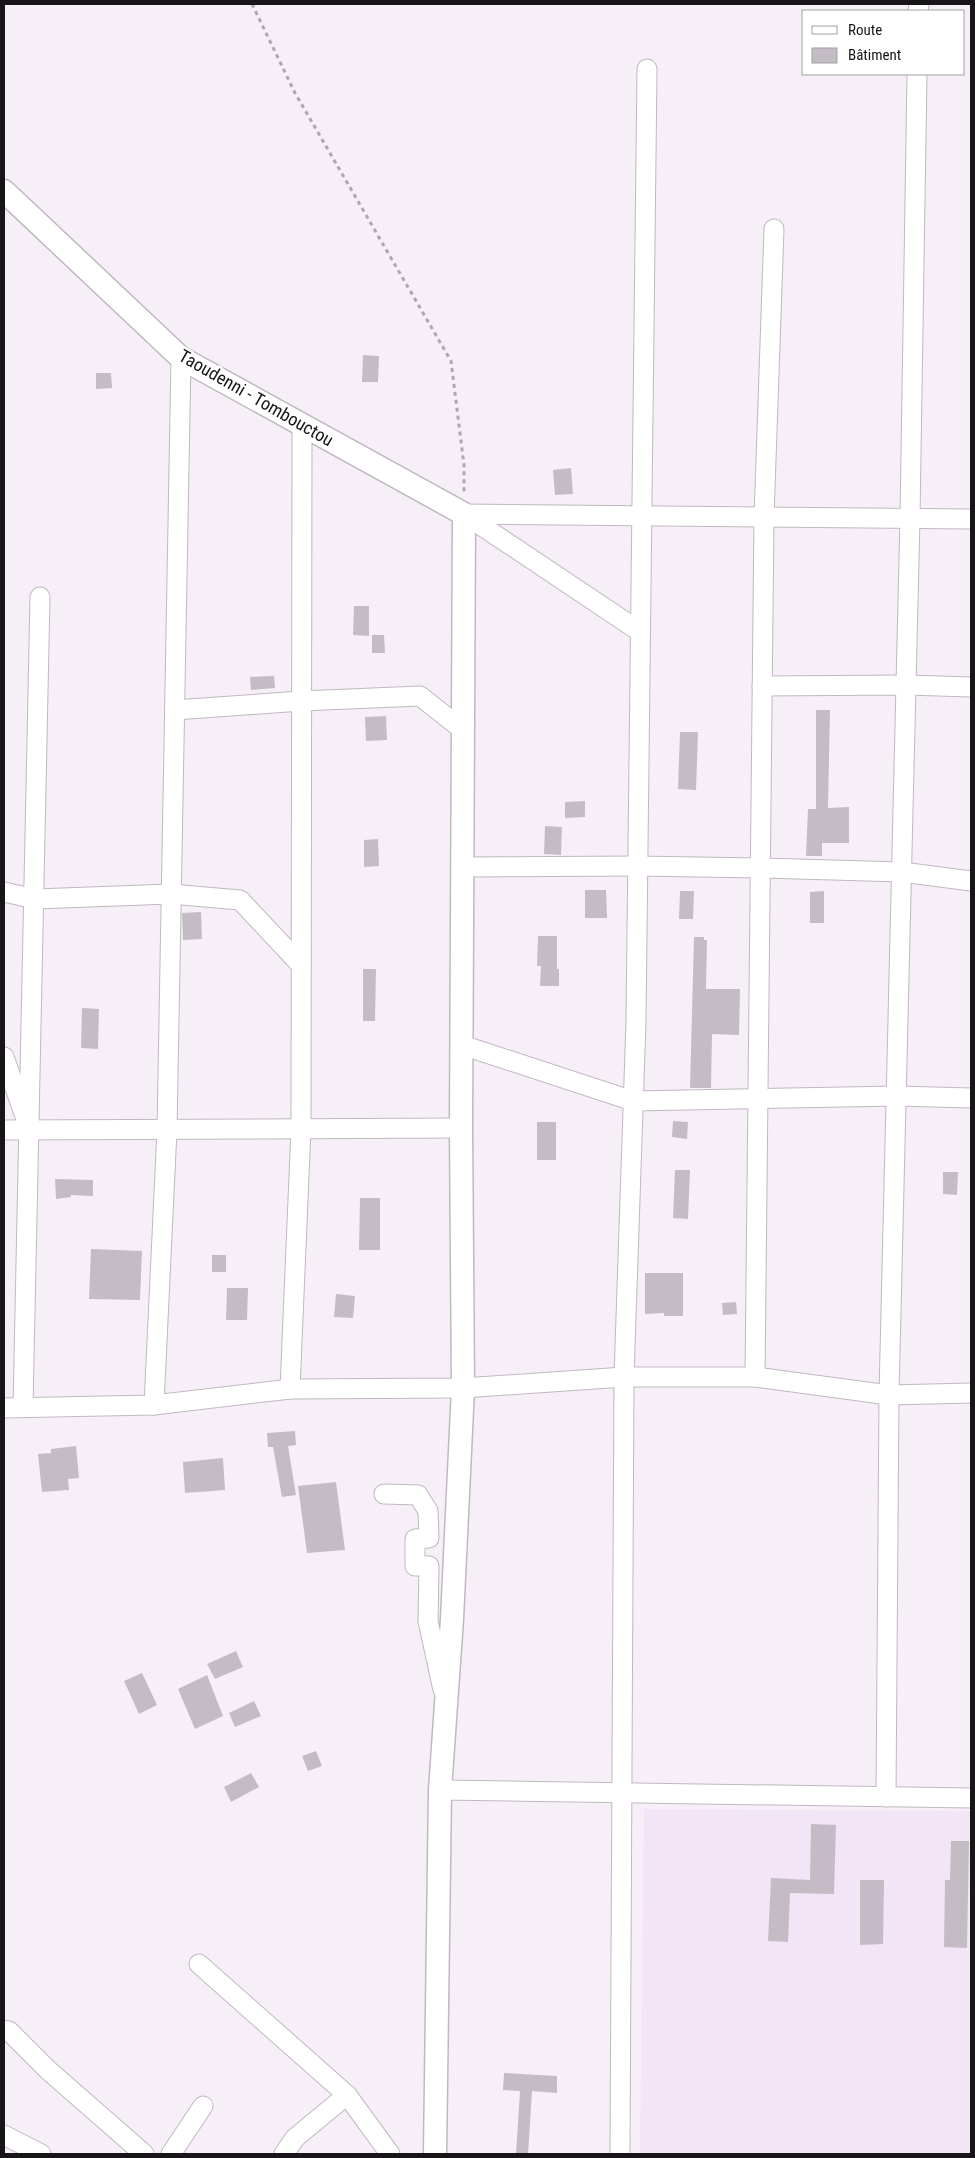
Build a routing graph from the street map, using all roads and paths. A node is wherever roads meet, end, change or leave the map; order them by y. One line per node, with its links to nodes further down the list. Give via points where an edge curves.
1 (252, 4): 8 (path, via 295,93 452,361 464,465)
2 (647, 69): 9 (street)
3 (917, 75): 11 (street)
4 (4, 191): 6 (street, Taoudenni - Tombouctou)
5 (774, 229): 10 (street)
6 (181, 358): 7 (street, Taoudenni - Tombouctou); 19 (street)
7 (302, 426): 8 (street, Taoudenni - Tombouctou); 18 (street)
8 (464, 514): 9 (street); 14 (street); 20 (street)
9 (640, 516): 10 (street); 14 (street)
10 (764, 517): 11 (street); 16 (street)
11 (910, 518): 12 (street); 15 (street)
12 (971, 519)
13 (40, 596): 28 (street)
14 (639, 631): 21 (street)
15 (906, 684): 16 (street); 17 (street); 24 (street)
16 (762, 686): 23 (street)
17 (971, 687)
18 (301, 701): 19 (street); 20 (street, via 420,696); 29 (street)
19 (175, 710): 27 (street)
20 (463, 730): 22 (street)
21 (638, 866): 22 (street); 23 (street); 35 (street)
22 (463, 867): 30 (street)
23 (760, 868): 24 (street); 33 (street)
24 (902, 872): 25 (street); 32 (street)
25 (971, 881)
26 (4, 892): 28 (street)
27 (171, 894): 28 (street); 29 (street, via 240,900); 40 (street)
28 (35, 900): 39 (street)
29 (301, 965): 37 (street)
30 (462, 1044): 35 (street); 36 (street)
31 (4, 1057): 39 (street)
32 (897, 1096): 33 (street); 34 (street); 46 (street)
33 (758, 1098): 35 (street); 42 (street)
34 (971, 1098)
35 (633, 1100): 41 (street)
36 (462, 1128): 37 (street); 43 (street)
37 (301, 1129): 40 (street); 44 (street)
38 (4, 1130): 39 (street)
39 (30, 1130): 40 (street); 48 (street)
40 (167, 1130): 47 (street)
41 (624, 1377): 42 (street); 43 (street); 53 (street)
42 (754, 1377): 46 (street)
43 (463, 1388): 44 (street); 51 (street)
44 (290, 1389): 47 (street)
45 (971, 1393): 46 (street)
46 (889, 1395): 54 (street)
47 (154, 1405): 48 (street)
48 (23, 1407): 49 (street)
49 (4, 1408)
50 (384, 1494): 51 (street, via 418,1495 428,1511 429,1538 415,1538 415,1566 429,1566 428,1621)
51 (446, 1703): 52 (street)
52 (440, 1790): 53 (street); 66 (street)
53 (622, 1793): 54 (street); 67 (street)
54 (886, 1797): 55 (street)
55 (971, 1798)
56 (199, 1964): 58 (street)
57 (4, 2030): 62 (street, via 9,2031 48,2070)
58 (347, 2095): 64 (street, via 295,2138); 65 (street)
59 (203, 2106): 63 (street)
60 (4, 2135): 61 (street)
61 (41, 2154)
62 (144, 2154)
63 (172, 2154)
64 (284, 2154)
65 (390, 2154)
66 (434, 2154)
67 (620, 2154)

